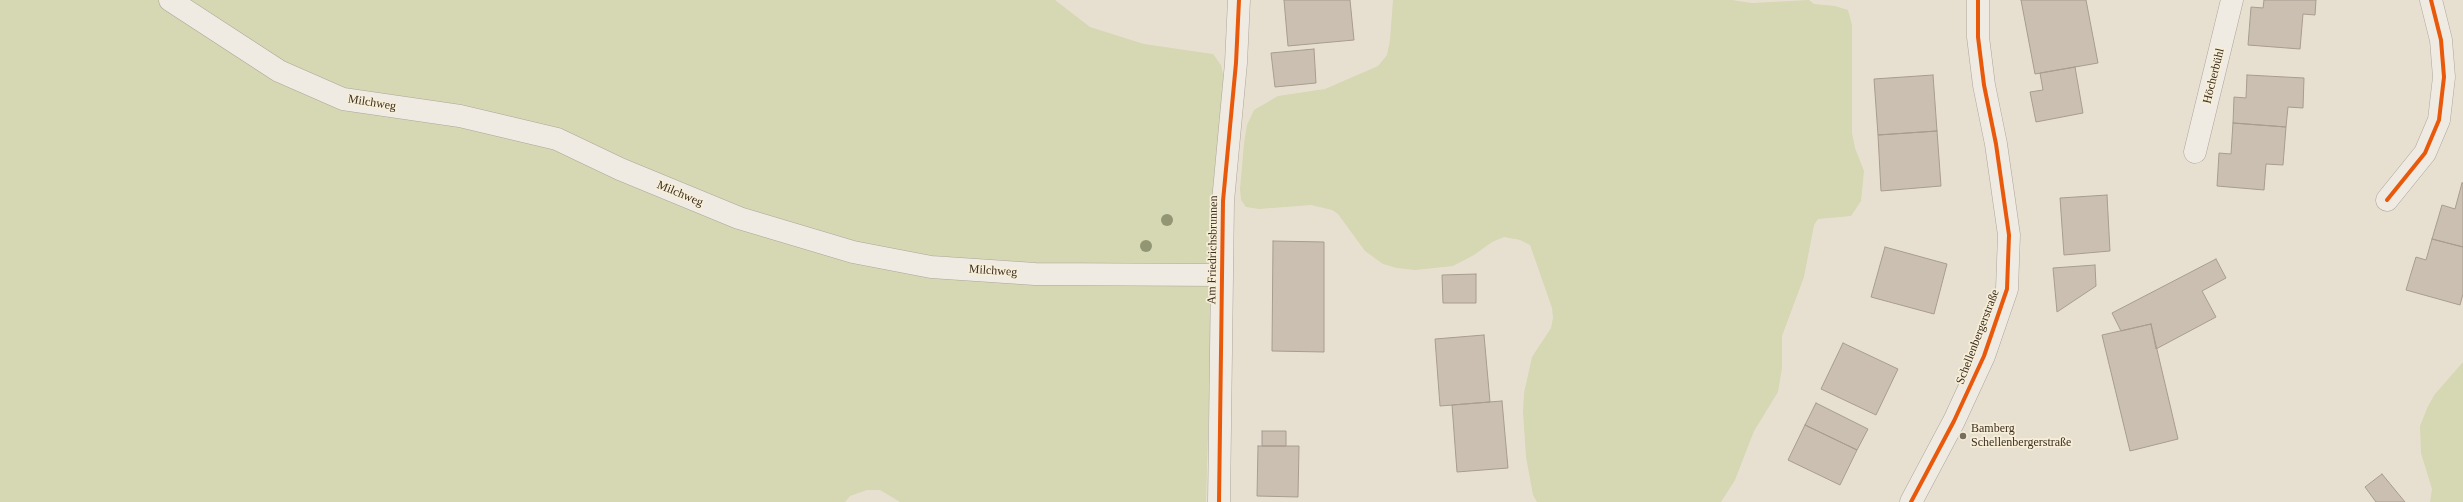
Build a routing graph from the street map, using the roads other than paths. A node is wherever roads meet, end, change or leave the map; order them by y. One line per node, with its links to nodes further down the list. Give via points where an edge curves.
1 (170, 0): 8 (street, Milchweg, via 279,71 343,99 460,116 556,139 620,169 739,218 853,252 932,267 1035,274)
2 (1239, 0): 8 (street, Am Friedrichsbrunnen, via 1236,63 1223,201)
3 (1978, 0): 10 (street, Schellenbergerstraße, via 1978,37 1984,85 1996,144 2009,235 2007,289 1984,356 1954,421)
4 (2232, 0): 6 (street, Höcherbühl)
5 (2431, 0): 7 (street, via 2441,40 2444,77 2440,120 2425,152)
6 (2195, 152)
7 (2387, 200)
8 (1222, 275): 9 (street, Am Friedrichsbrunnen)
9 (1219, 502)
10 (1911, 502)

